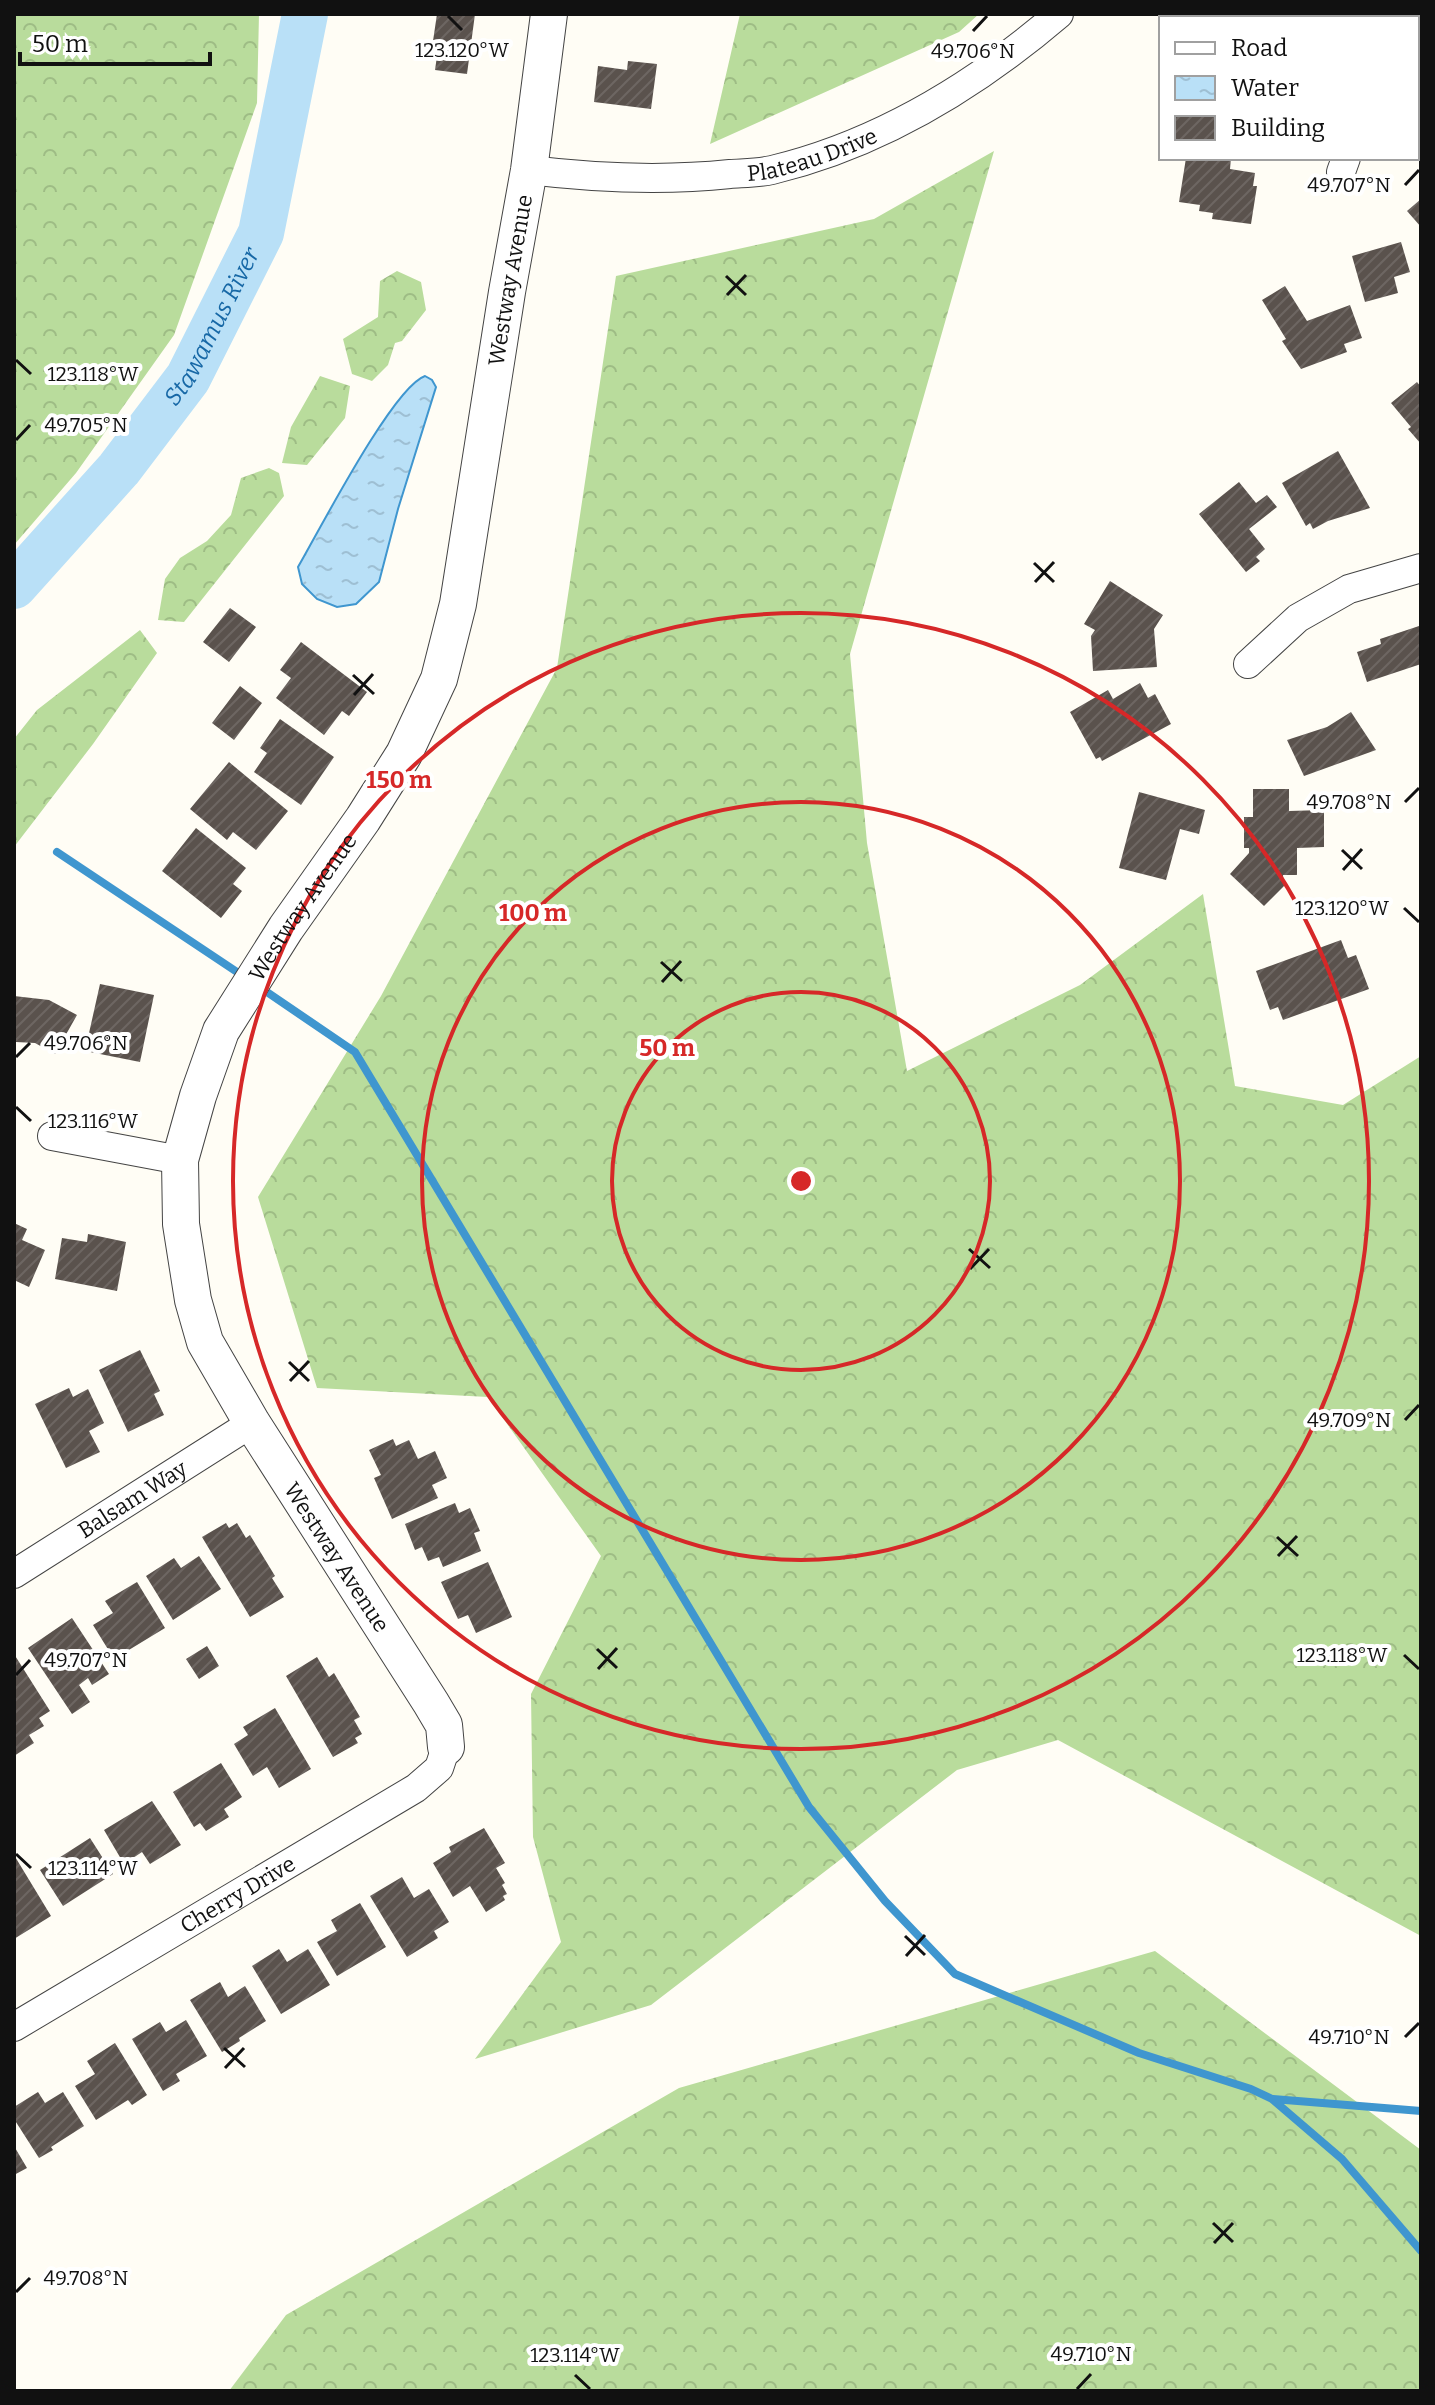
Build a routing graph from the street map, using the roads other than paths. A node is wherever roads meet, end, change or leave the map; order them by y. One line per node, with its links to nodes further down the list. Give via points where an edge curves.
1 (549, 14): 3 (street, Westway Avenue)
2 (1059, 14): 3 (street, Plateau Drive, via 969,84 906,119 854,145 770,170 647,179)
3 (529, 170): 7 (street, Westway Avenue, via 458,604 439,679 404,754 221,1031)
4 (1421, 568): 5 (street, via 1349,589 1298,618)
5 (1248, 664)
6 (52, 1136): 7 (street)
7 (180, 1160): 8 (street, Westway Avenue, via 181,1224 193,1300 205,1342)
8 (252, 1423): 9 (street, Balsam Way); 10 (street, Westway Avenue, via 444,1725)
9 (14, 1574)
10 (446, 1747): 11 (street, Cherry Drive, via 439,1768 416,1788)
11 (14, 2027)

